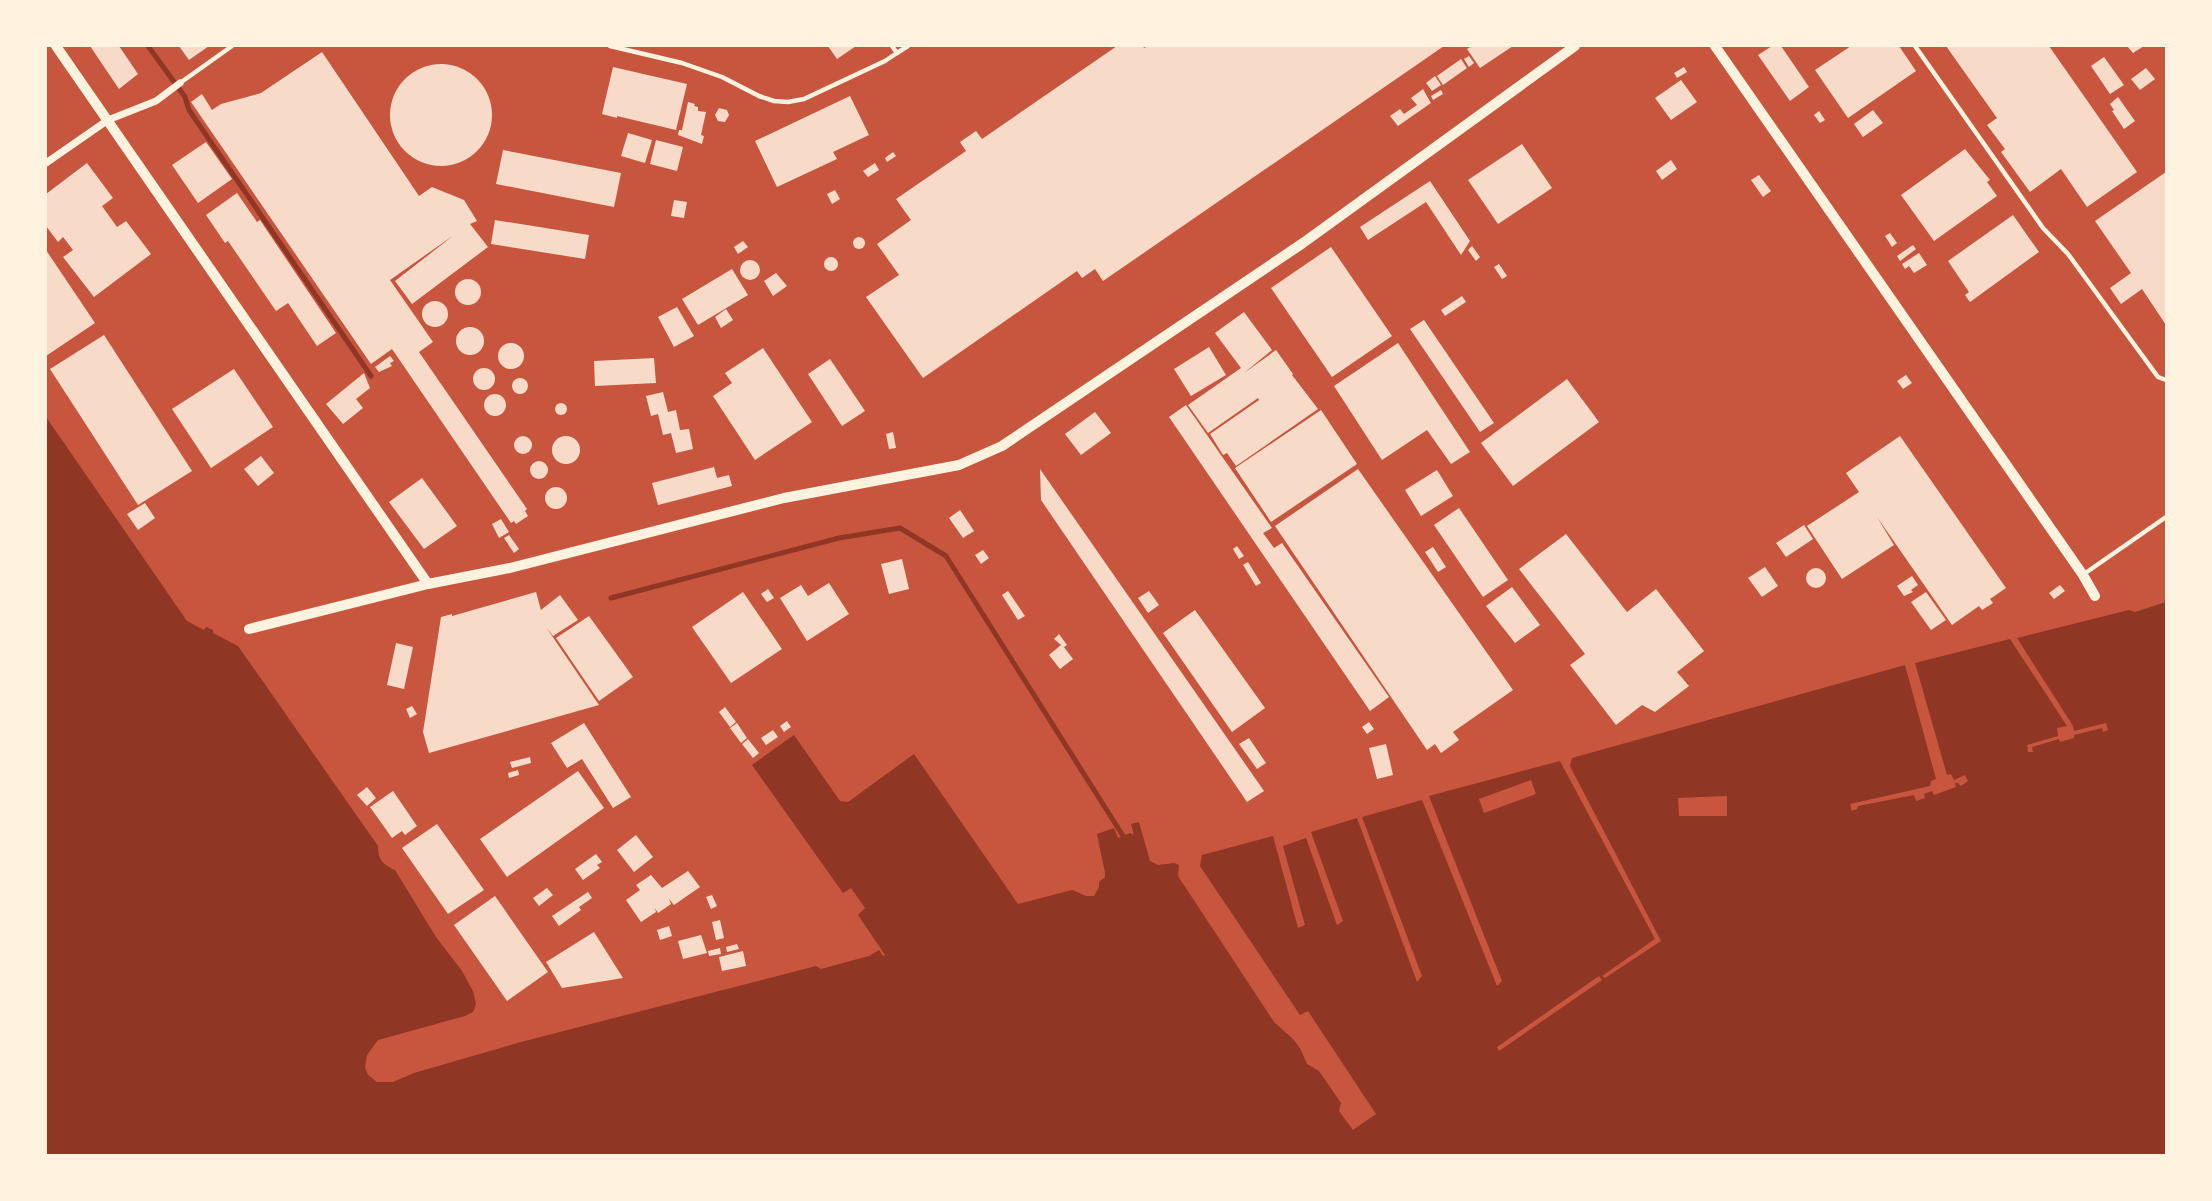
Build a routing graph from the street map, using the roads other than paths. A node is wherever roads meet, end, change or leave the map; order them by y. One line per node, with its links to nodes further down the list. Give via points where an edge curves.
1 (56, 46): 11 (street)
2 (232, 46): 10 (lane)
3 (610, 46): 9 (lane, via 682,63 759,96 789,102)
4 (892, 46): 9 (lane)
5 (908, 46): 9 (lane)
6 (1575, 46): 16 (street, via 1303,243 1002,446 959,465 784,498 510,568)
7 (1715, 46): 15 (street)
8 (1915, 46): 13 (lane, via 2043,228 2068,254 2158,377)
9 (897, 53)
10 (180, 83): 11 (street, via 156,101)
11 (108, 120): 12 (street); 16 (street)
12 (46, 163)
13 (2166, 380)
14 (2166, 517): 15 (lane)
15 (2083, 575): 17 (street)
16 (428, 584): 18 (street)
17 (2095, 596)
18 (249, 629)

